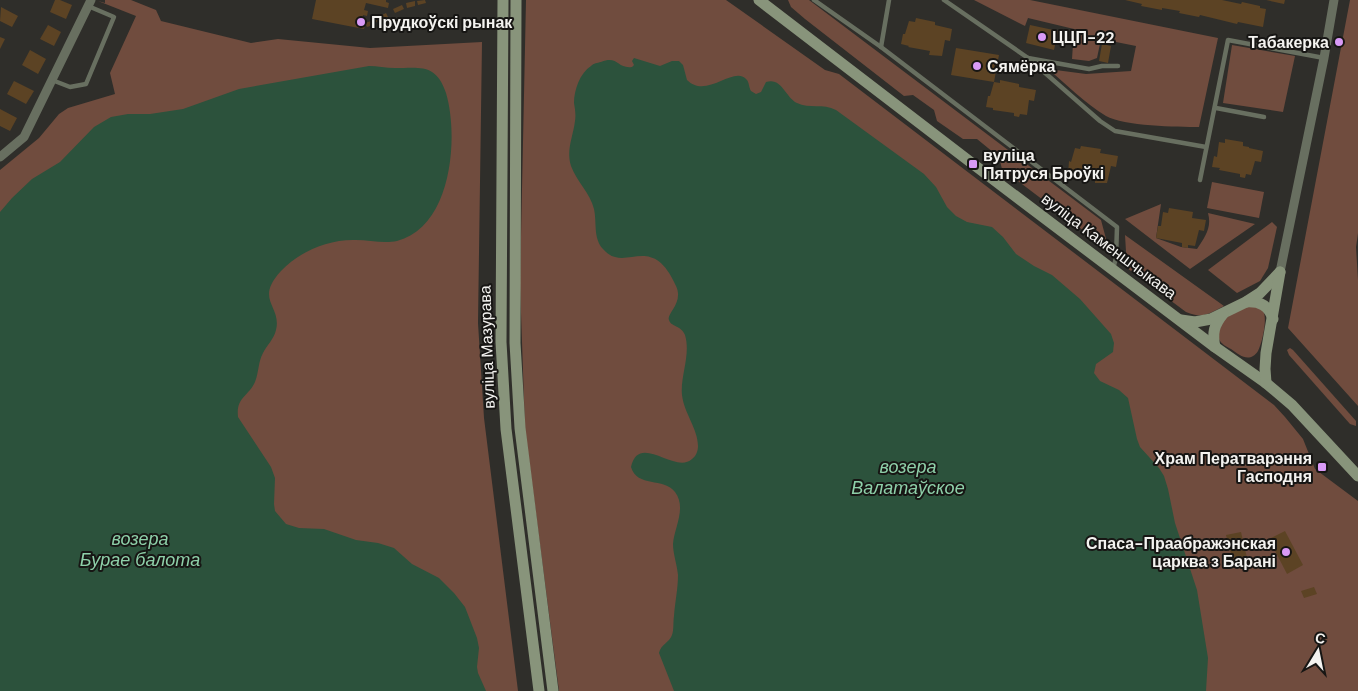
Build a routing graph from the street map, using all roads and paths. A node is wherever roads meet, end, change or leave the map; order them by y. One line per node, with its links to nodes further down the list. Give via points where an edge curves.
1 (503, 0): 30 (main road, вуліца Мазурава, via 501,342 506,429)
2 (516, 0): 31 (main road, вуліца Мазурава, via 515,343 520,428)
3 (814, 0): 9 (lane)
4 (889, 0): 9 (lane)
5 (944, 0): 10 (lane)
6 (1334, 0): 11 (street)
7 (763, 1): 19 (main road, вуліца Каменшчыкава)
8 (90, 3): 13 (street); 13 (lane, via 114,17 86,84 70,87)
9 (881, 48): 19 (lane, via 1117,227)
10 (1028, 58): 12 (lane, via 1089,69); 16 (lane, via 1114,131)
11 (1324, 58): 14 (lane, via 1228,40); 20 (street)
12 (1118, 66)
13 (52, 80): 17 (street, via 24,138)
14 (1216, 108): 15 (lane); 16 (lane)
15 (1264, 116)
16 (1206, 148): 18 (lane)
17 (0, 157)
18 (1200, 180)
19 (1113, 269): 24 (main road, вуліца Каменшчыкава)
20 (1280, 272): 21 (main road, via 1260,293); 23 (main road)
21 (1246, 302): 22 (main road); 23 (main road, via 1265,306)
22 (1226, 312): 24 (main road, via 1211,319); 25 (main road, via 1216,322)
23 (1273, 318): 26 (main road)
24 (1181, 320): 25 (main road, вуліца Каменшчыкава)
25 (1215, 347): 27 (main road, вуліца Каменшчыкава)
26 (1266, 353): 27 (main road, via 1260,362); 28 (main road)
27 (1240, 364): 28 (main road, вуліца Каменшчыкава)
28 (1266, 383): 29 (main road, вуліца Каменшчыкава, via 1292,405)
29 (1358, 476)
30 (539, 691)
31 (553, 691)

